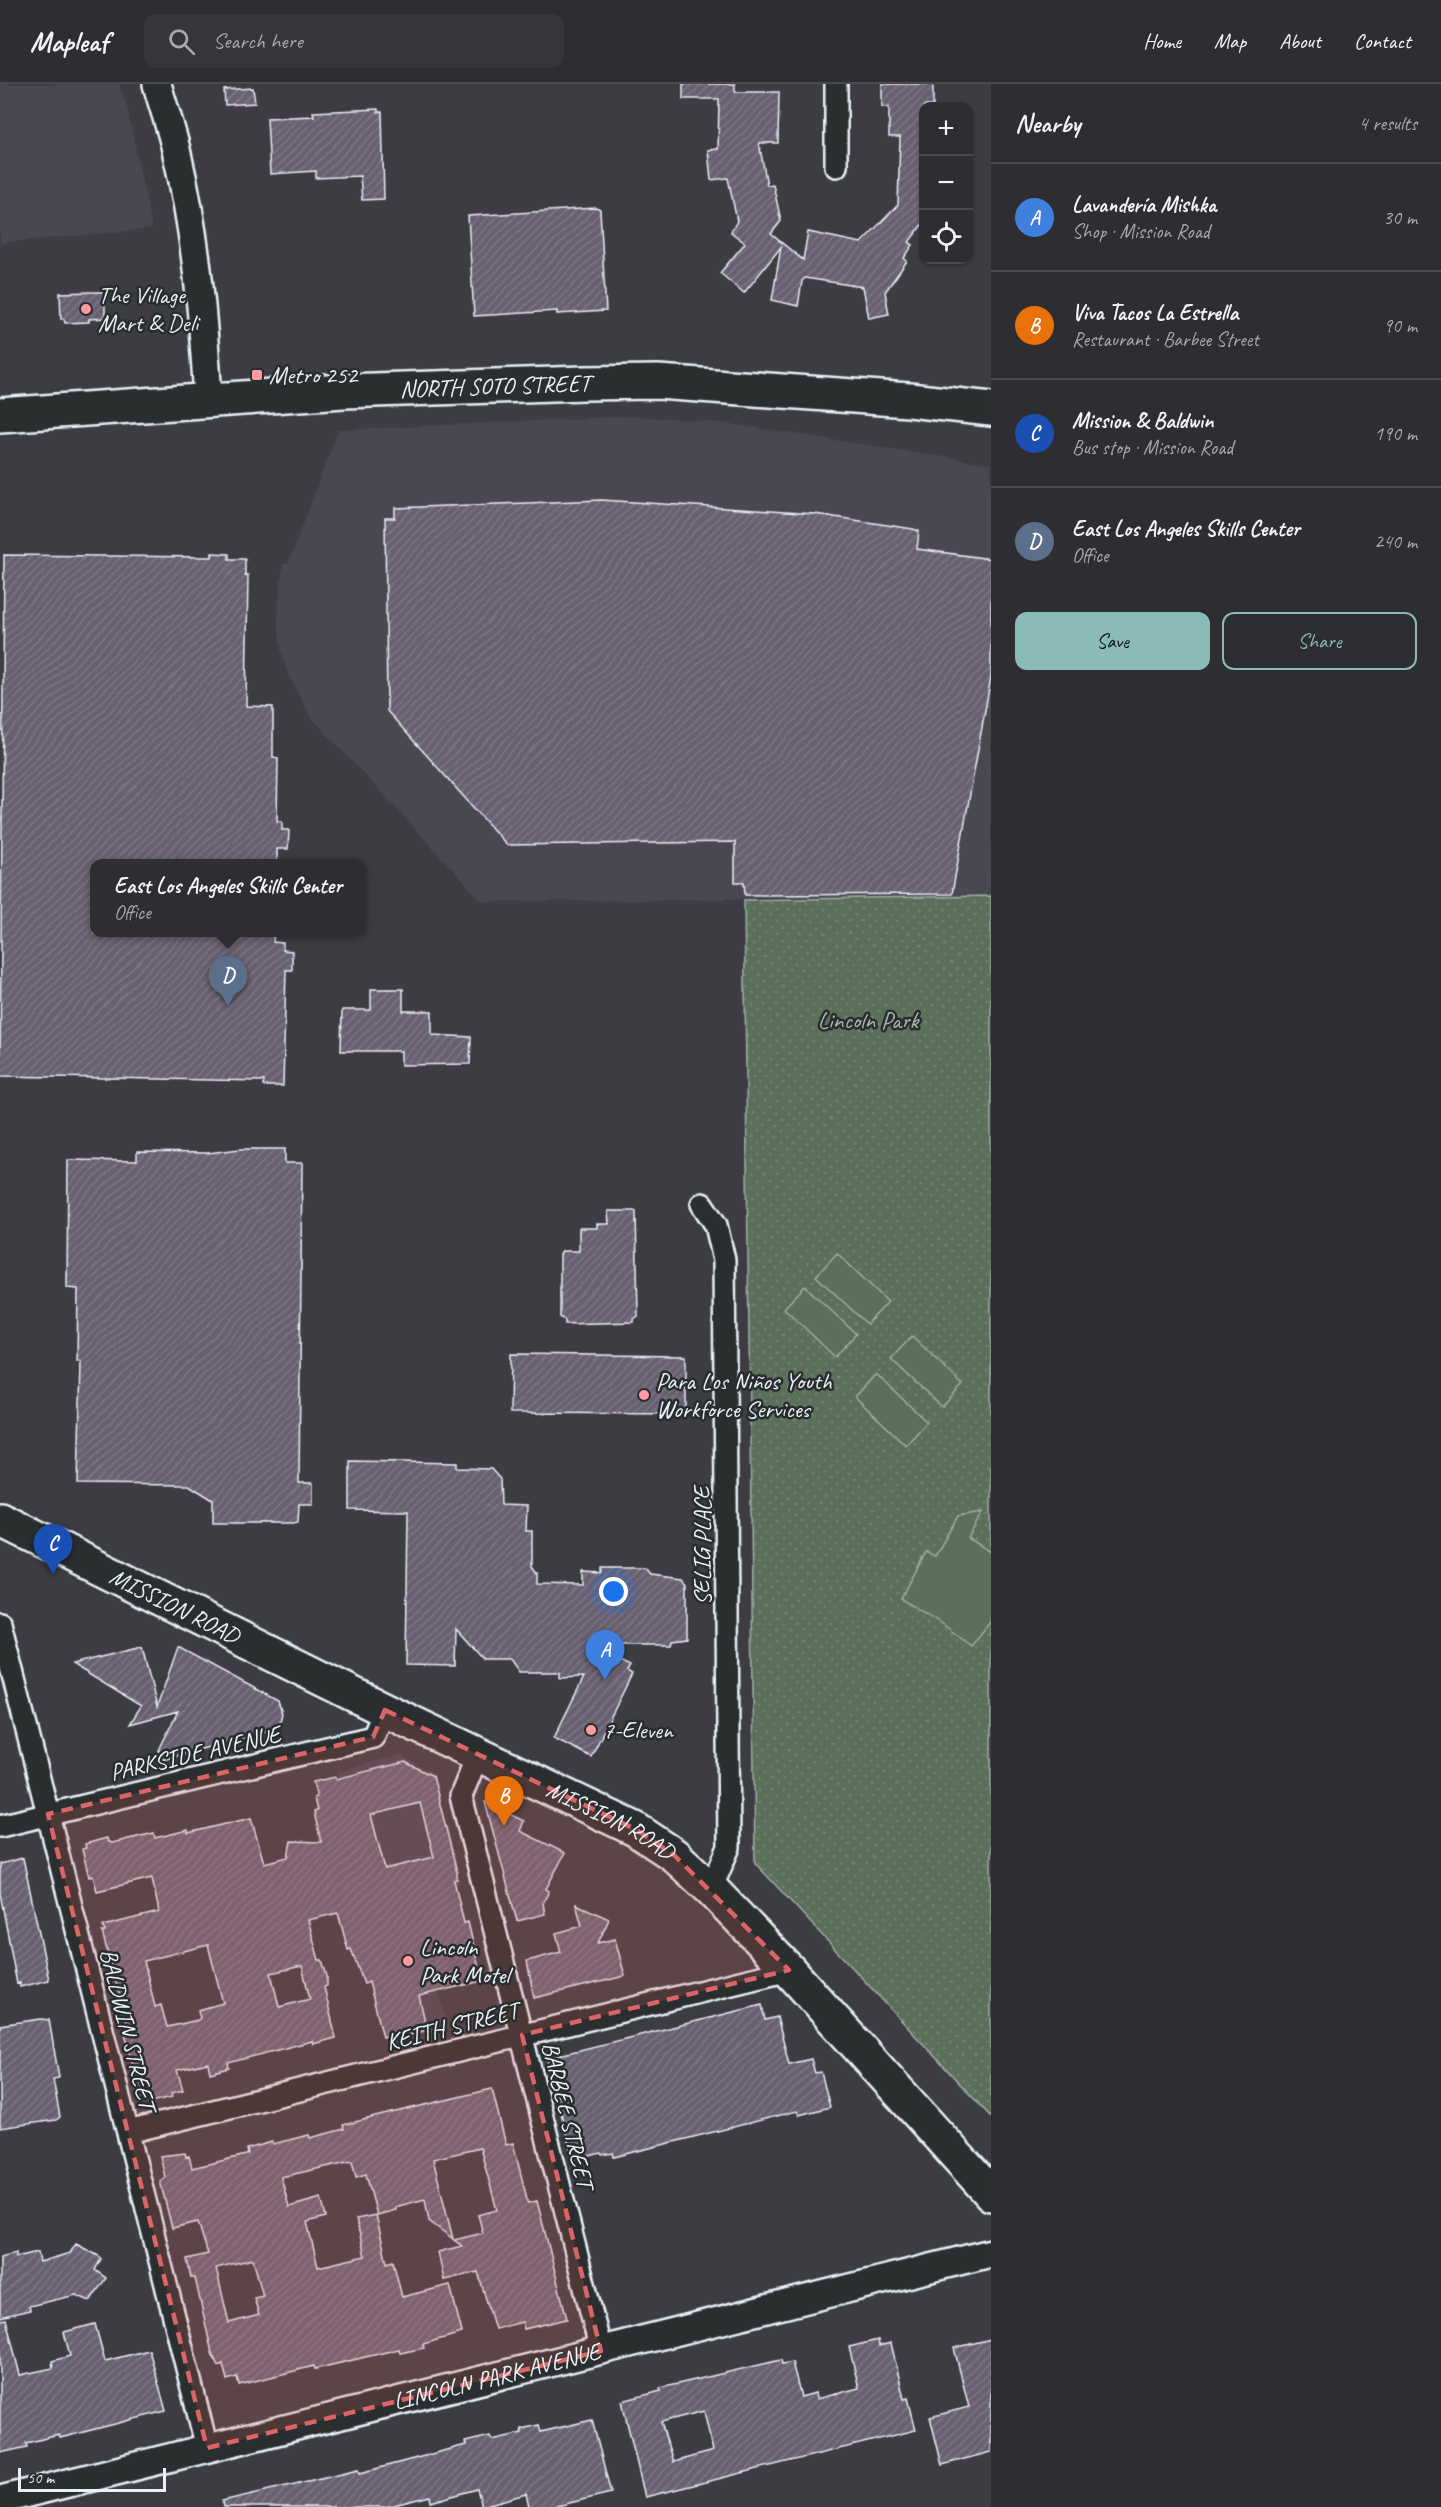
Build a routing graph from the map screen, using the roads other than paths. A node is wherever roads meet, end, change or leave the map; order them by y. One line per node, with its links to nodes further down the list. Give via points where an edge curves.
1 (156, 84): 4 (street, via 177,153 192,228)
2 (836, 84): 3 (street)
3 (836, 166)
4 (208, 399): 5 (main road, NORTH SOTO STREET, via 355,390 658,382); 6 (main road, NORTH SOTO STREET)
5 (991, 409)
6 (0, 415)
7 (702, 1204): 14 (street, SELIG PLACE, via 716,1225 724,1260 729,1847)
8 (0, 1519): 10 (main road, MISSION ROAD)
9 (0, 1623): 12 (street, BALDWIN STREET)
10 (385, 1710): 11 (main road, MISSION ROAD); 12 (street, PARKSIDE AVENUE, via 373,1737)
11 (478, 1754): 14 (main road, MISSION ROAD, via 635,1829 674,1855); 16 (street, BARBEE STREET, via 461,1796)
12 (48, 1814): 13 (street, PARKSIDE AVENUE); 17 (street, BALDWIN STREET)
13 (0, 1826)
14 (711, 1889): 15 (main road, MISSION ROAD)
15 (789, 1970): 16 (street, KEITH STREET); 18 (main road, MISSION ROAD)
16 (522, 2035): 17 (street, KEITH STREET); 20 (street, BARBEE STREET)
17 (128, 2132): 21 (street, BALDWIN STREET)
18 (991, 2194)
19 (991, 2253): 20 (street, LINCOLN PARK AVENUE)
20 (601, 2351): 21 (street, LINCOLN PARK AVENUE)
21 (207, 2448): 22 (street, LINCOLN PARK AVENUE)
22 (0, 2500)

